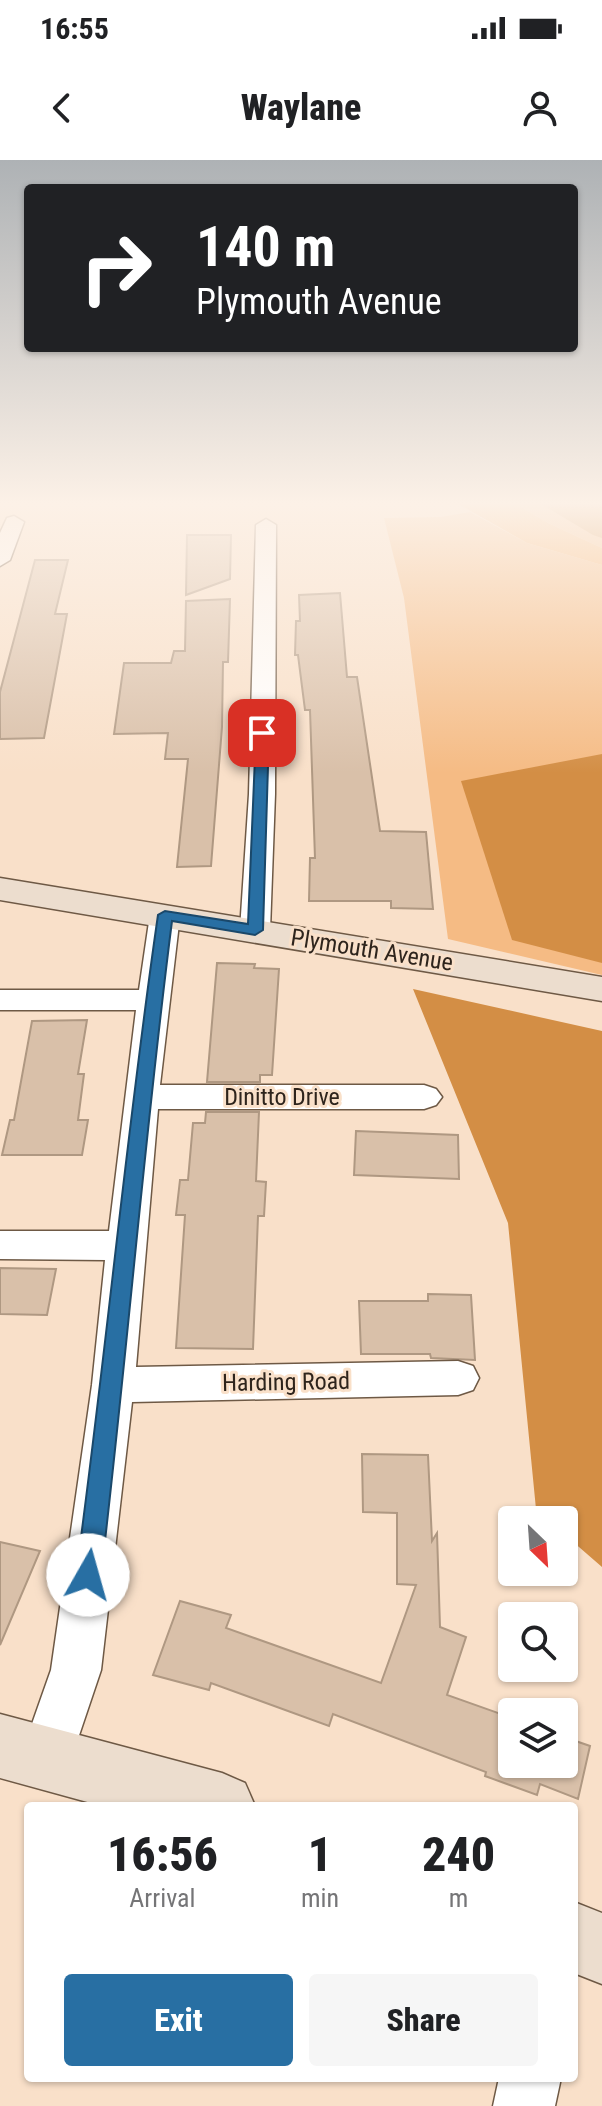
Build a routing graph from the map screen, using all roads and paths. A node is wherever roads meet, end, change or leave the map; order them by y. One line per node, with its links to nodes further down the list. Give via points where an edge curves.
1 (265, 592): 4 (street)
2 (0, 889): 3 (street, Plymouth Avenue)
3 (165, 915): 4 (street, Plymouth Avenue); 7 (street)
4 (255, 930): 5 (street, Plymouth Avenue)
5 (602, 989)
6 (0, 1000): 7 (street)
7 (153, 1000): 8 (street)
8 (141, 1097): 9 (street, Dinitto Drive); 11 (street)
9 (424, 1097)
10 (0, 1245): 11 (street)
11 (126, 1246): 13 (street)
12 (458, 1378): 13 (street, Harding Road)
13 (113, 1385): 14 (street, via 76,1670)
14 (23, 1752): 15 (street)
15 (207, 1802)
16 (578, 1939): 17 (street)
17 (602, 1949)
18 (529, 2082): 19 (street)
19 (524, 2106)

